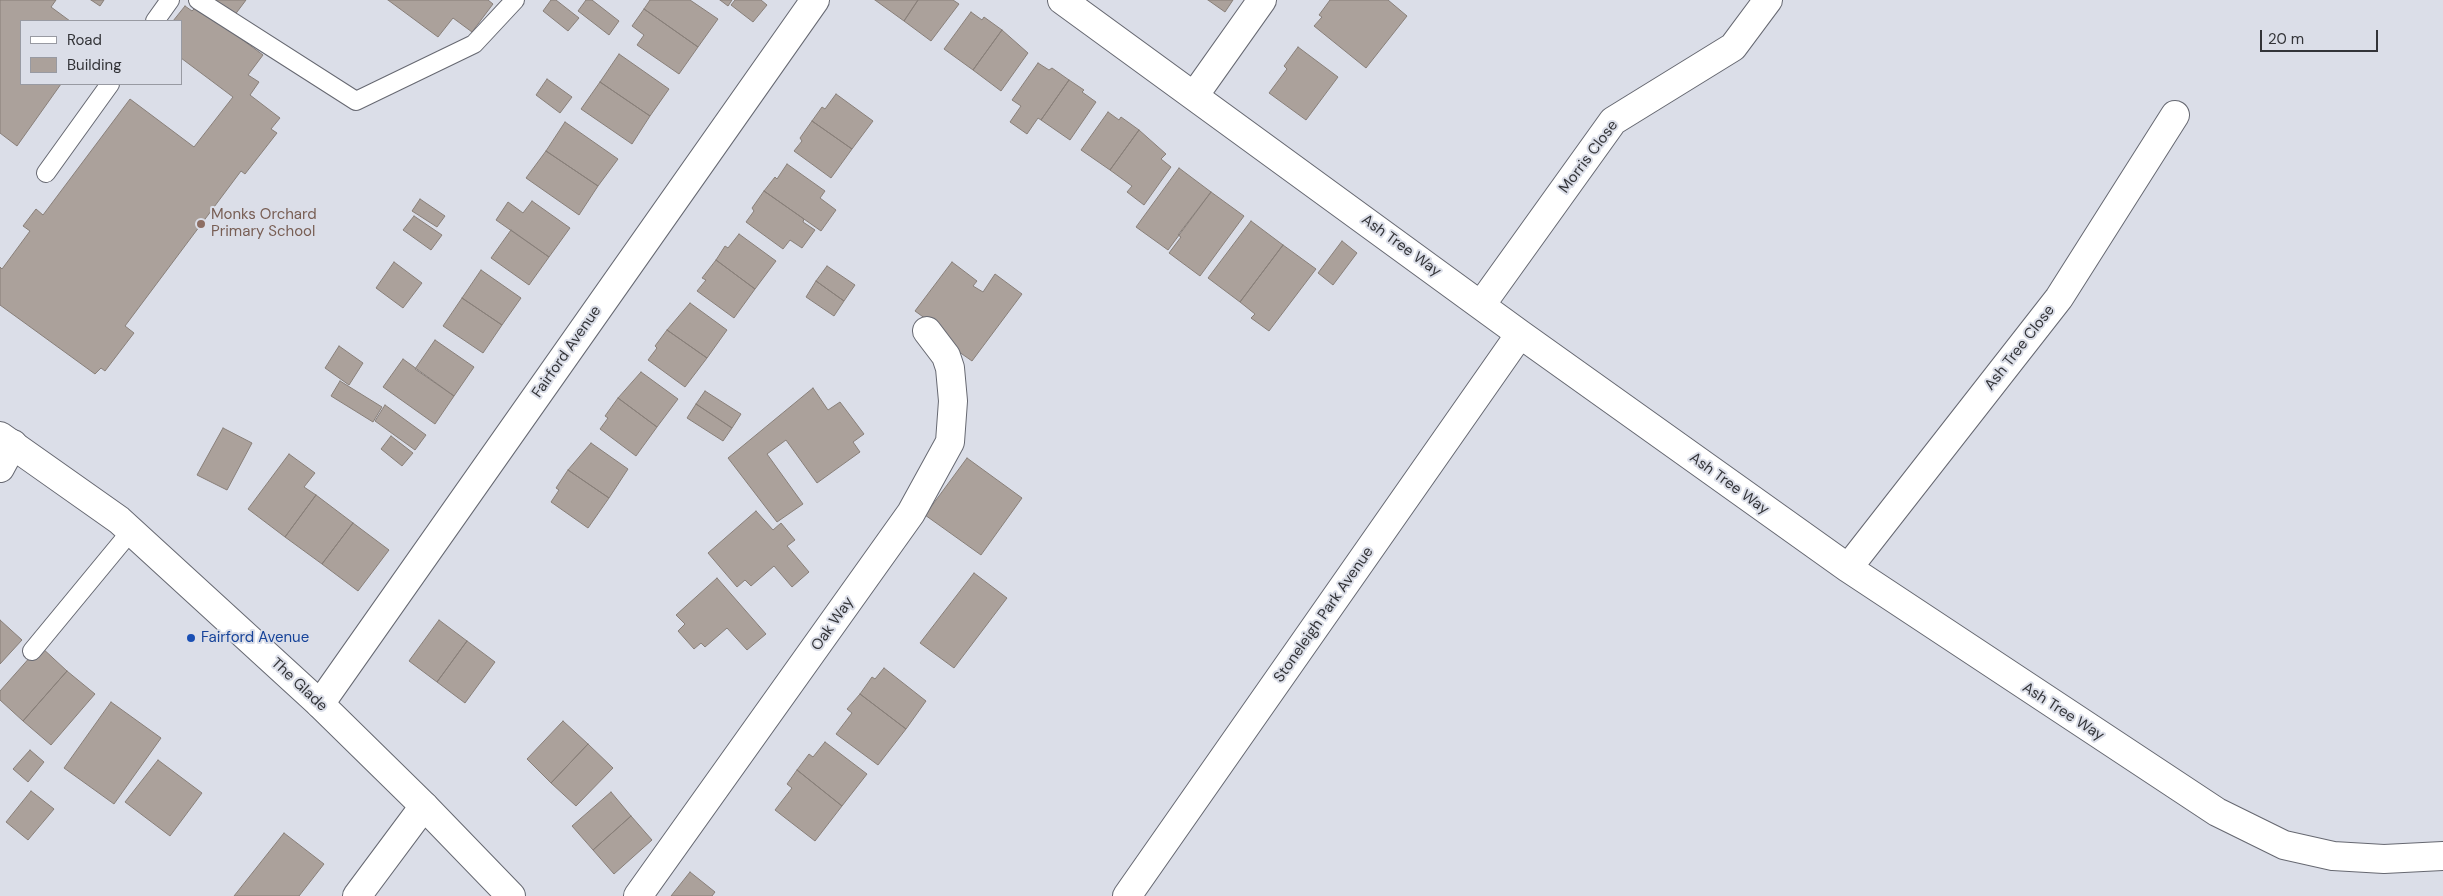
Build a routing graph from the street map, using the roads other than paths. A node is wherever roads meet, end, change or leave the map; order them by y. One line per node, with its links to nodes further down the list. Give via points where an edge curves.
1 (170, 0): 8 (lane)
2 (198, 0): 3 (lane, via 356,101 474,44)
3 (515, 0)
4 (815, 0): 21 (street, Fairford Avenue)
5 (1062, 0): 10 (street, Ash Tree Way)
6 (1262, 0): 10 (street)
7 (1768, 0): 13 (street, Morris Close, via 1733,47 1614,121)
8 (156, 20)
9 (109, 85): 12 (lane)
10 (1194, 96): 13 (street, Ash Tree Way)
11 (2175, 114): 19 (street, Ash Tree Close, via 2059,298)
12 (46, 172)
13 (1482, 305): 15 (street, Ash Tree Way)
14 (927, 331): 26 (street, Oak Way, via 946,356 950,368 950,442 911,513)
15 (1520, 334): 19 (street, Ash Tree Way); 27 (street, Stoneleigh Park Avenue)
16 (6, 440): 17 (street); 18 (street, The Glade)
17 (0, 468)
18 (131, 531): 20 (lane); 21 (street, The Glade)
19 (1848, 568): 23 (street, Ash Tree Way, via 2217,812 2265,837 2284,845 2333,856 2384,859)
20 (32, 651)
21 (320, 704): 22 (street, The Glade)
22 (424, 806): 24 (street); 25 (street, The Glade)
23 (2443, 856)
24 (357, 896)
25 (511, 896)
26 (638, 896)
27 (1127, 896)

